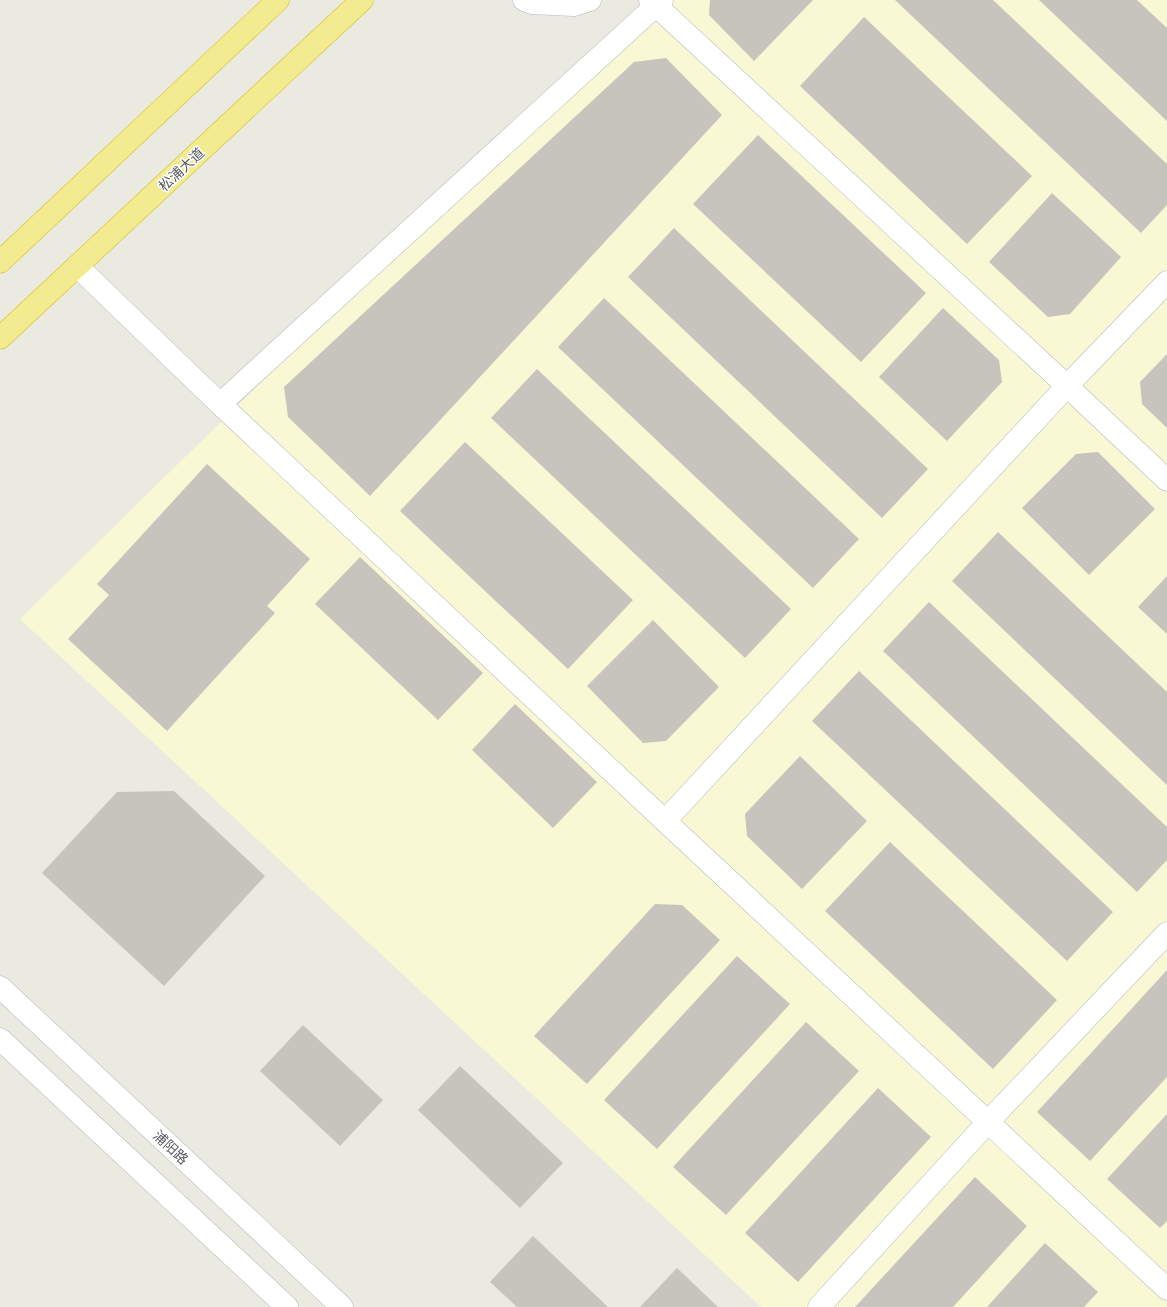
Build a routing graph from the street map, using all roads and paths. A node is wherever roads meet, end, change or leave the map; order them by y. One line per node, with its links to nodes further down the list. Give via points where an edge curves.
1 (278, 0): 6 (highway)
2 (362, 0): 7 (highway, 松浦大道)
3 (524, 0): 4 (street, via 532,3 574,5)
4 (590, 0)
5 (656, 2): 10 (street); 11 (street)
6 (0, 262)
7 (77, 266): 9 (highway, 松浦大道); 11 (street)
8 (1167, 282): 10 (street)
9 (0, 338)
10 (1067, 386): 12 (street); 13 (street)
11 (220, 404): 13 (street)
12 (1167, 480)
13 (666, 821): 17 (street)
14 (1167, 933): 17 (street)
15 (0, 987): 20 (street, 浦阳路)
16 (0, 1039): 19 (street)
17 (988, 1122): 18 (street); 21 (street)
18 (1167, 1289)
19 (287, 1307)
20 (342, 1307)
21 (819, 1307)

